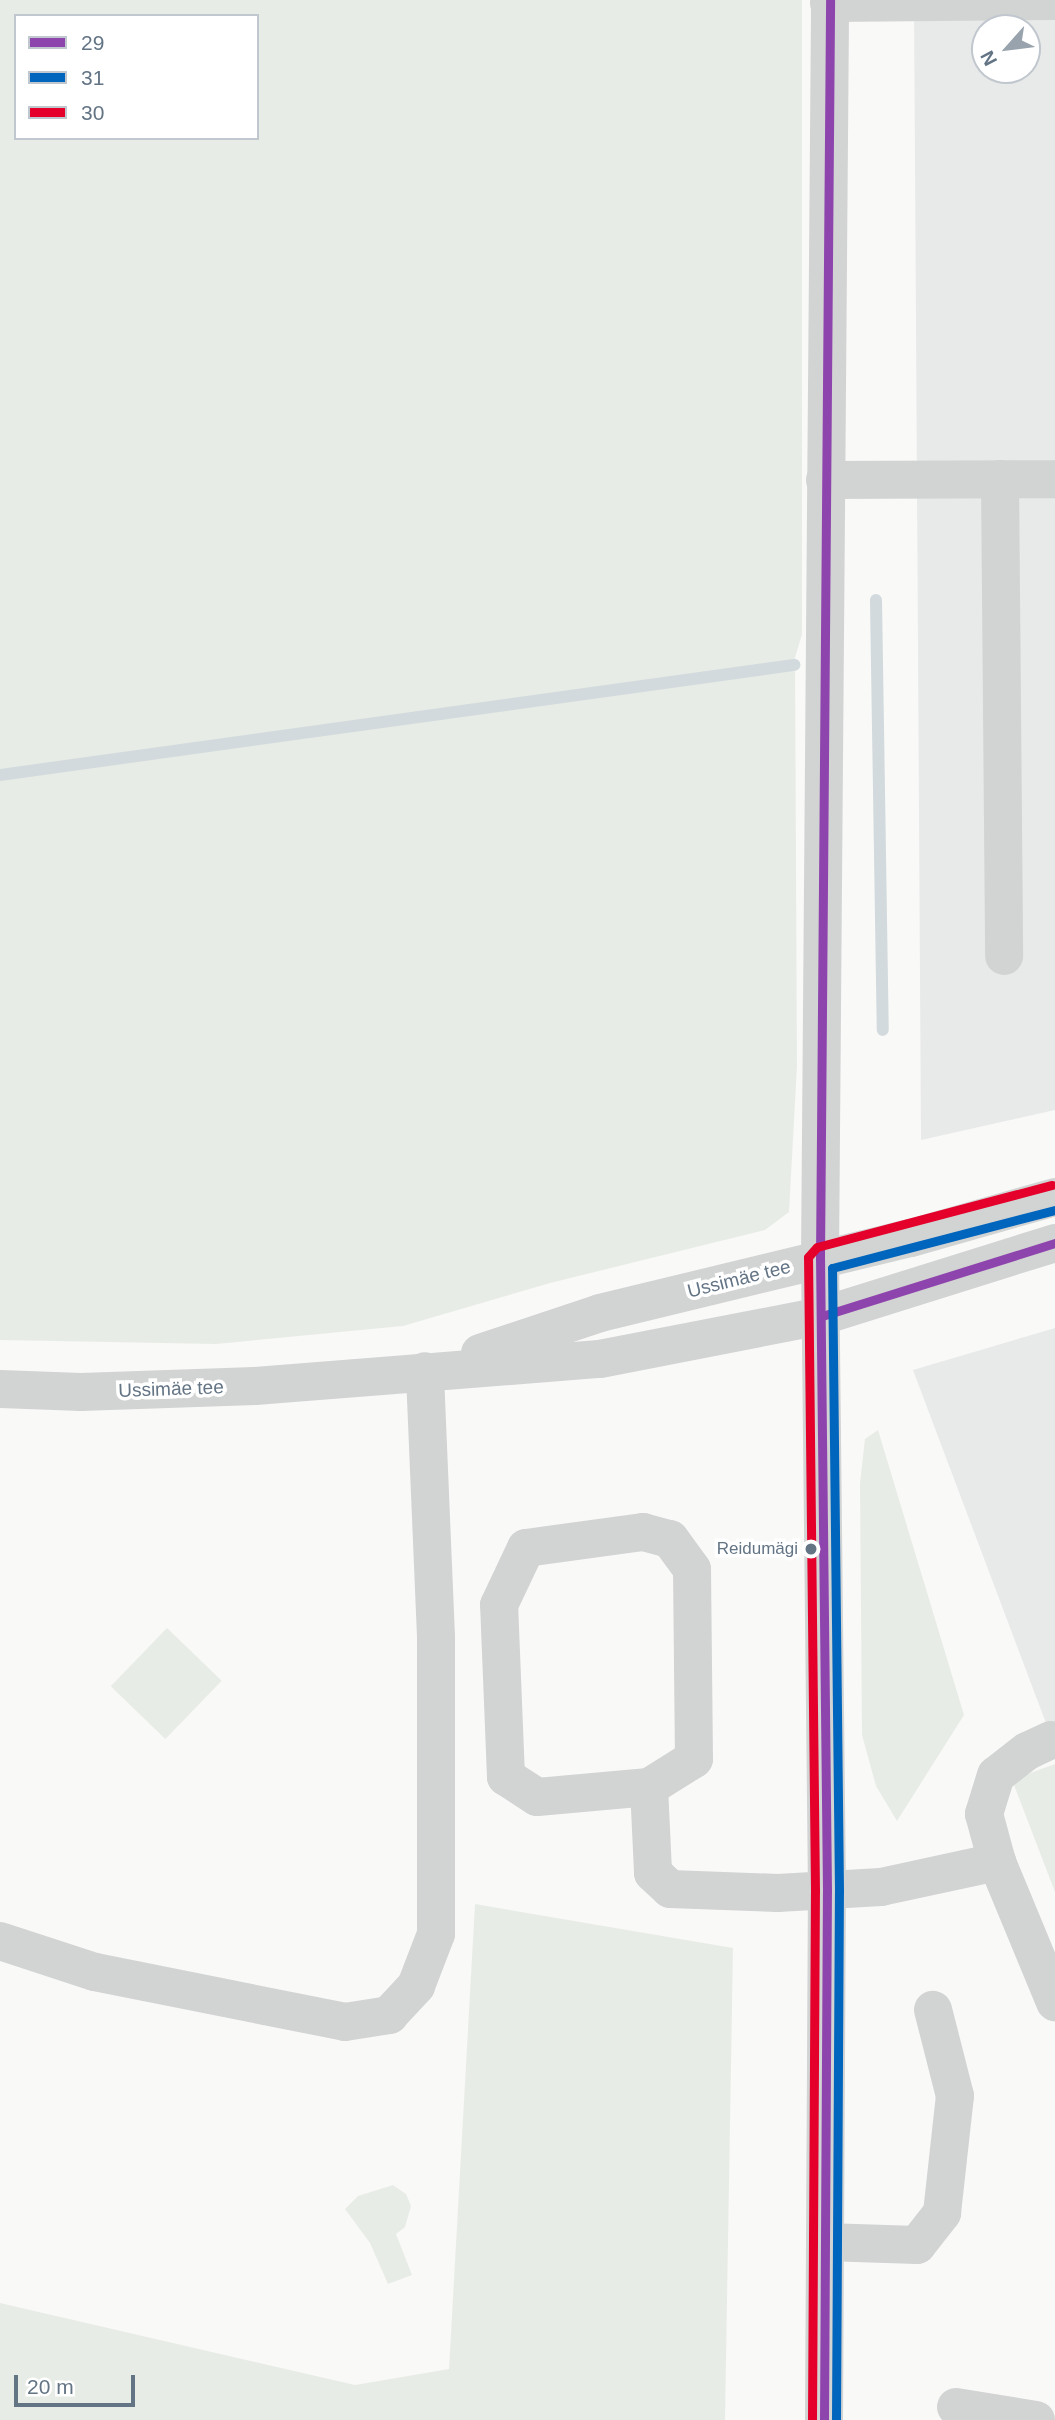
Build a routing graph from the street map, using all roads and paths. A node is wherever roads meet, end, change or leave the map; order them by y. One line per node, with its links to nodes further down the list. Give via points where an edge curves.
1 (830, 1): 2 (street); 5 (street)
2 (1055, 1)
3 (1000, 479): 4 (street); 5 (street); 6 (street)
4 (1055, 479)
5 (825, 480): 9 (street)
6 (1004, 956)
7 (1055, 1196): 9 (street, Ussimäe tee)
8 (1055, 1243): 10 (street, Ussimäe tee)
9 (820, 1259): 10 (street); 11 (street, Ussimäe tee, via 600,1313)
10 (822, 1316): 11 (street, Ussimäe tee, via 600,1359); 16 (street)
11 (425, 1371): 12 (street, Ussimäe tee, via 255,1386 81,1392); 17 (street, via 436,1637 436,1934 416,1986 389,2015 345,2022 95,1972)
12 (0, 1389)
13 (1051, 1740): 15 (street, via 1005,1765 988,1791 984,1814)
14 (649, 1787): 14 (street, via 694,1759 692,1569 670,1539 643,1532 526,1548 499,1605 506,1777 537,1797); 16 (street, via 653,1872 670,1889)
15 (997, 1863): 16 (street, via 881,1887); 18 (street)
16 (827, 1891): 20 (street)
17 (0, 1941)
18 (1055, 2002)
19 (933, 2010): 20 (street, via 955,2095 942,2213 917,2245)
20 (825, 2242): 22 (street)
21 (956, 2407): 23 (street)
22 (824, 2420)
23 (1036, 2420)

